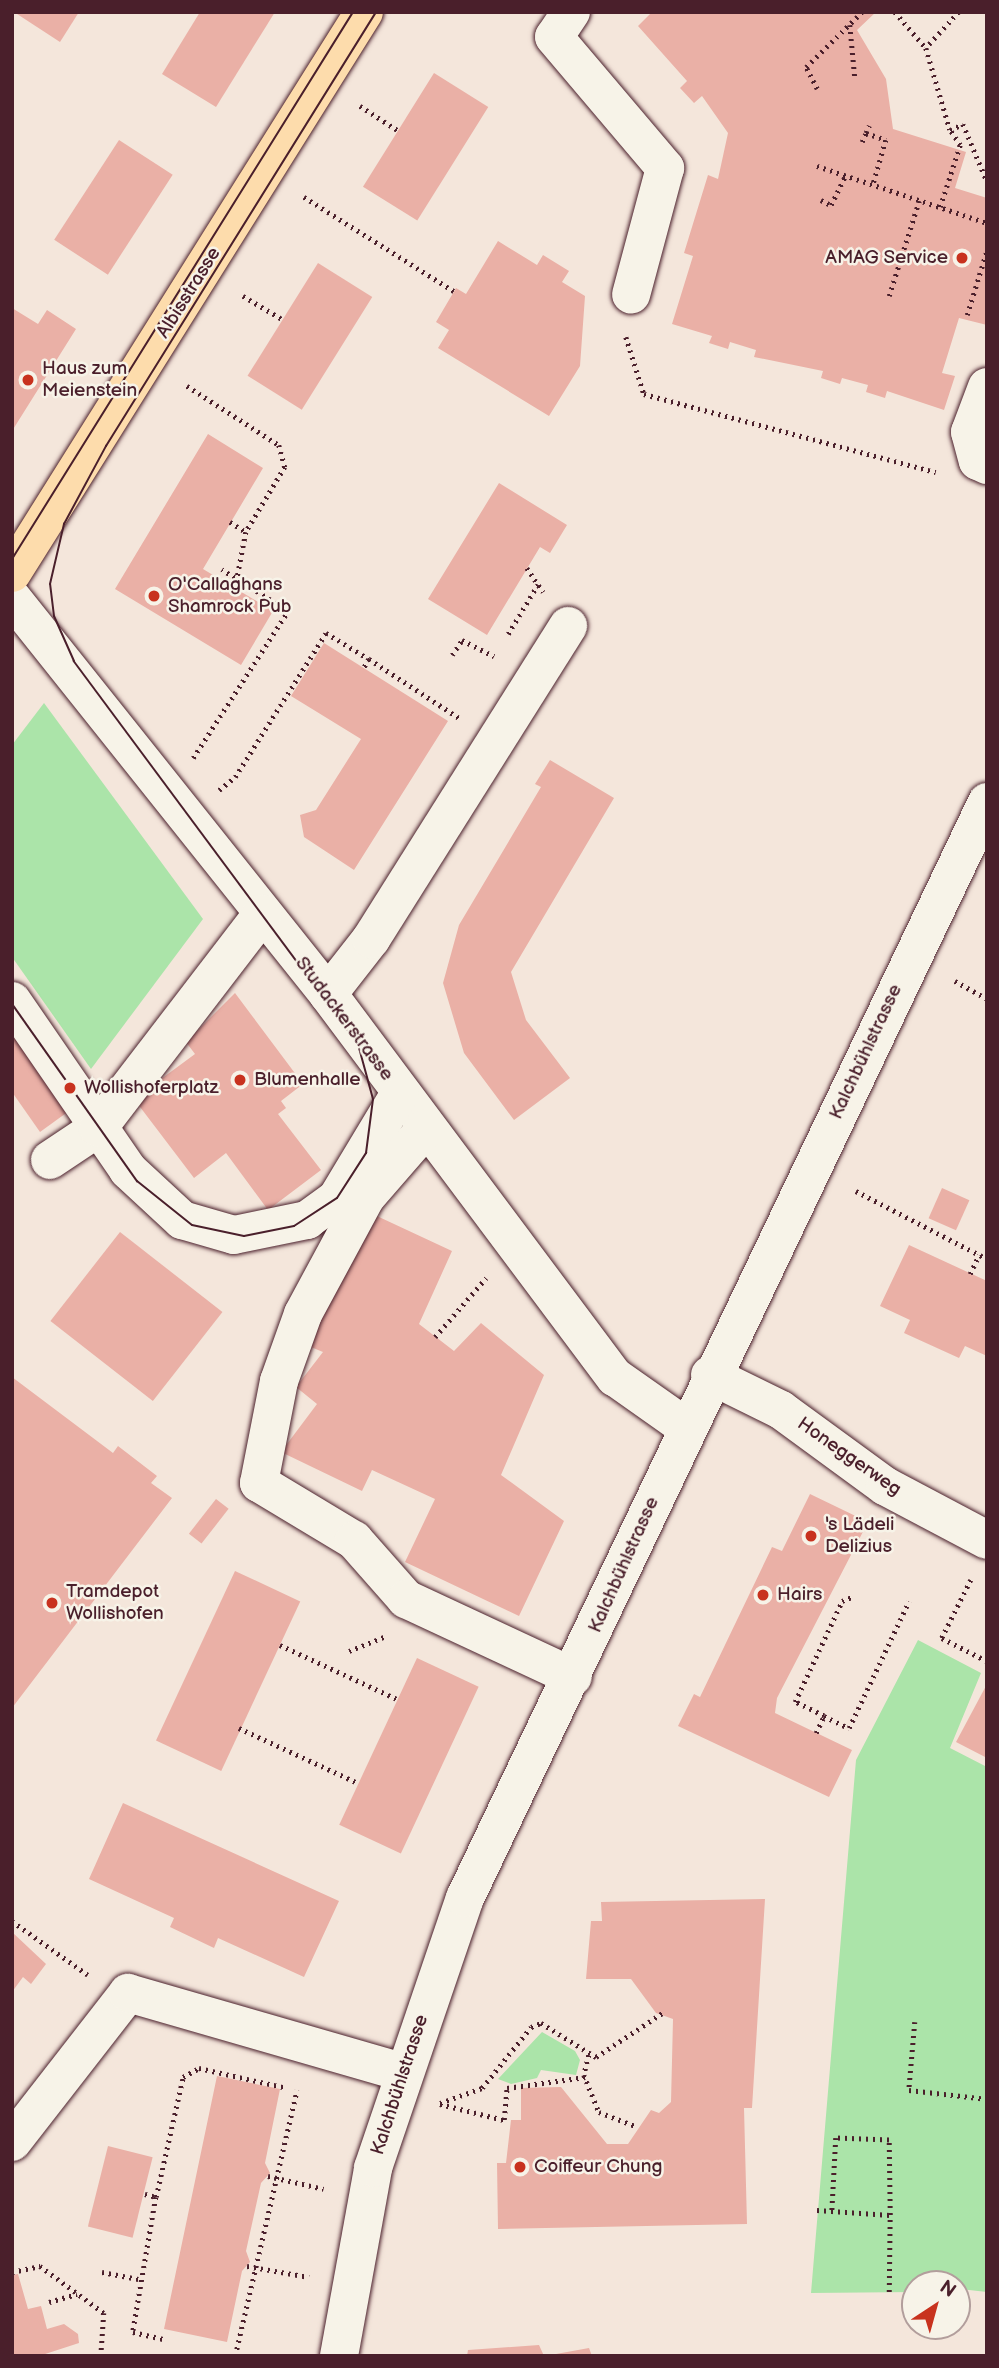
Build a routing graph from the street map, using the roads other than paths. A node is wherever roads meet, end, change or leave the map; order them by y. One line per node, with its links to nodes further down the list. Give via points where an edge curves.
1 (364, 12): 6 (main road, Albisstrasse)
2 (571, 12): 3 (street, via 554,37 665,169)
3 (631, 295)
4 (987, 387): 5 (street, via 970,432)
5 (983, 463)
6 (12, 573)
7 (12, 598): 10 (street, Studackerstrasse)
8 (568, 626): 11 (street, via 371,939)
9 (987, 802): 17 (street, Kalchbühlstrasse)
10 (262, 914): 11 (street, Studackerstrasse); 14 (street)
11 (328, 994): 13 (street, Studackerstrasse)
12 (12, 1001): 14 (street)
13 (400, 1093): 14 (street, via 337,1198 307,1220 234,1236 182,1220 128,1170); 15 (street, Studackerstrasse)
14 (98, 1128): 16 (street)
15 (426, 1128): 18 (street, Studackerstrasse, via 615,1377); 20 (street, via 366,1197 303,1314 279,1381 259,1483 354,1540 405,1599)
16 (50, 1160)
17 (710, 1375): 18 (street, Kalchbühlstrasse); 19 (street, Honeggerweg, via 781,1410)
18 (686, 1427): 20 (street, Kalchbühlstrasse)
19 (981, 1555)
20 (573, 1677): 21 (street, Kalchbühlstrasse, via 465,1898)
21 (401, 2072): 22 (street, via 128,1993); 23 (street, Kalchbühlstrasse, via 373,2168)
22 (12, 2143)
23 (339, 2356)

